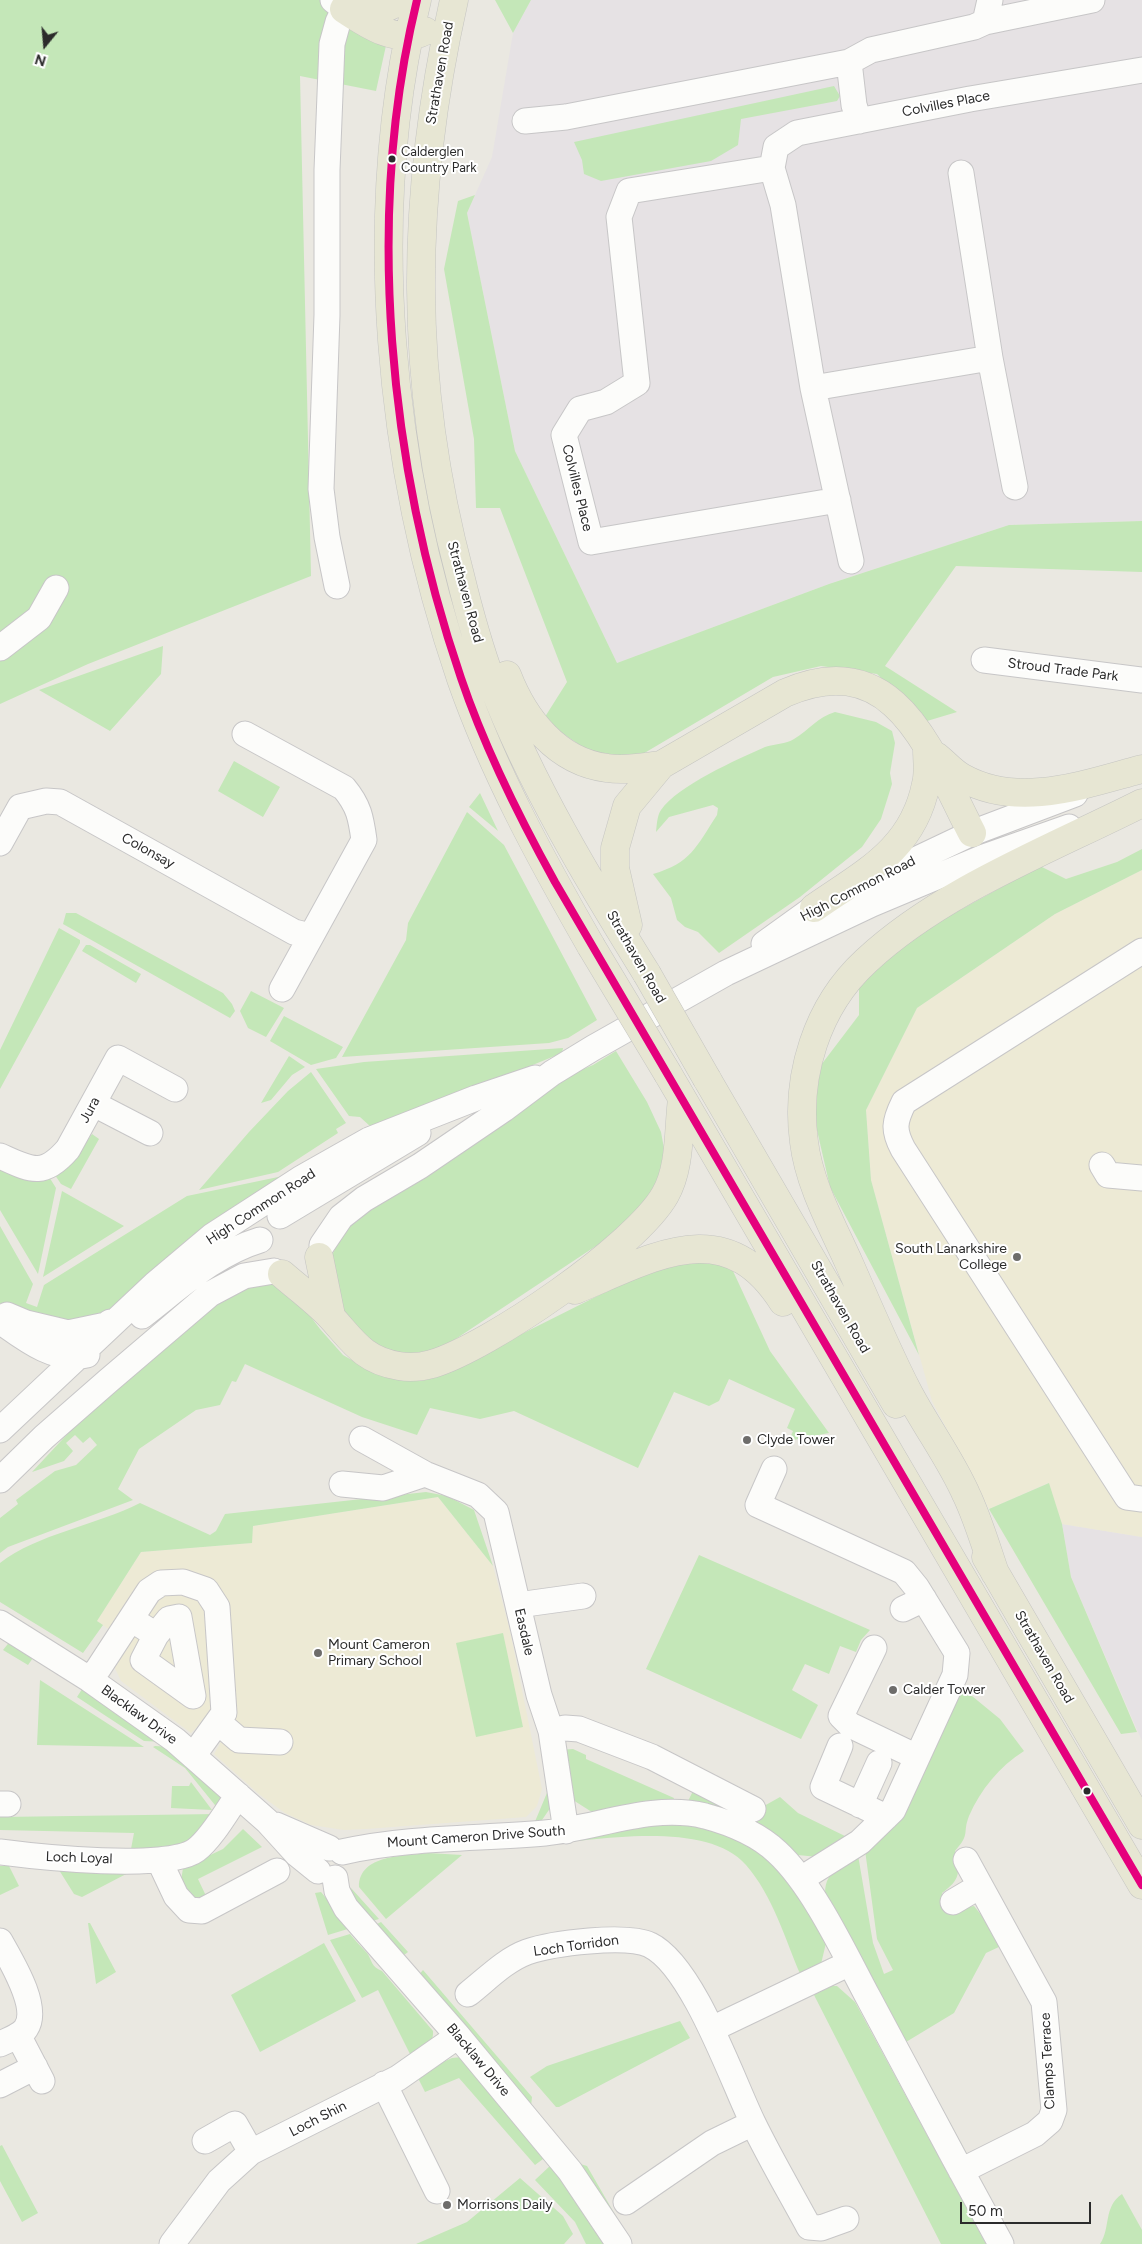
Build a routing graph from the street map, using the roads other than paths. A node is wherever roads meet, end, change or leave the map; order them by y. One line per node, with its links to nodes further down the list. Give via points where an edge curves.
1 (400, 0): 6 (main road, via 389,8 373,11)
2 (417, 0): 9 (main road, Strathaven Road)
3 (442, 0): 9 (main road, via 434,23)
4 (454, 0): 19 (main road, Strathaven Road, via 431,118 421,238 420,298 425,392)
5 (1092, 0): 7 (street)
6 (339, 5): 8 (main road); 23 (street, via 332,44 327,170 327,315 321,489)
7 (987, 11): 10 (street, via 974,27 871,50)
8 (378, 29): 9 (main road); 12 (main road, via 396,50)
9 (408, 37): 12 (main road, Strathaven Road)
10 (849, 62): 13 (street); 14 (street, via 566,117)
11 (1142, 70): 13 (street, Colvilles Place)
12 (400, 75): 45 (main road, Strathaven Road, bridge, via 390,172 389,279 403,435 422,534 453,654 486,743 534,844)
13 (859, 120): 15 (street, Colvilles Place, via 797,133 776,147)
14 (525, 121)
15 (772, 168): 18 (street, via 783,205); 21 (street, Colvilles Place, via 630,191 619,217 637,383 606,402 580,409 564,435 591,542)
16 (961, 173): 17 (street)
17 (990, 358): 18 (street); 20 (street)
18 (813, 388): 21 (street)
19 (438, 480): 30 (main road, via 511,685 537,728 569,756 589,765 608,769); 39 (main road, Strathaven Road, via 477,641 493,686 554,813)
20 (1015, 487)
21 (838, 500): 22 (street)
22 (851, 561)
23 (337, 586)
24 (56, 588): 25 (street, via 39,618)
25 (0, 648)
26 (984, 660): 27 (street, Stroud Trade Park)
27 (1142, 680)
28 (245, 734): 37 (street, via 344,788 355,801 361,819 364,840)
29 (928, 749): 30 (main road, via 916,726 894,702 866,687 834,680 804,684 785,693); 31 (main road, via 962,778 993,790 1035,794); 33 (main road); 36 (main road, via 927,783 918,815 903,840 883,859)
30 (661, 765): 39 (main road, via 627,806 615,848 615,868)
31 (1142, 771): 33 (street, High Common Road, via 1060,798)
32 (1142, 802): 35 (street, High Common Road); 69 (main road, via 990,878 907,928 866,961 849,979 824,1018 802,1087 804,1143 817,1189 907,1390 966,1494)
33 (972, 833): 35 (street); 36 (street, High Common Road)
34 (0, 843): 37 (street, Colonsay, via 20,807 46,801 60,802 294,932)
35 (984, 857): 40 (street, High Common Road, via 872,904)
36 (814, 908): 40 (street, High Common Road)
37 (310, 936): 41 (street)
38 (1142, 951): 68 (street, via 904,1102 894,1133 1127,1496)
39 (641, 965): 69 (main road, Strathaven Road, bridge)
40 (726, 973): 42 (street, High Common Road)
41 (282, 989)
42 (552, 1073): 44 (street, High Common Road); 51 (street, High Common Road, via 428,1161 364,1199 342,1218)
43 (175, 1089): 46 (street, Jura, via 118,1058)
44 (476, 1098): 49 (street, High Common Road); 53 (street, High Common Road, via 369,1140 300,1179 212,1236)
45 (682, 1099): 54 (main road, via 674,1174 655,1211 624,1241); 67 (main road, Strathaven Road)
46 (94, 1104): 47 (street); 48 (street, Jura, via 57,1162 30,1170)
47 (150, 1134)
48 (0, 1156)
49 (280, 1216): 50 (street, via 267,1225); 51 (street, via 300,1215 309,1220 320,1235)
50 (260, 1240): 52 (street, via 263,1257); 59 (street, High Common Road, via 215,1259 94,1353)
51 (320, 1251): 52 (street, via 314,1265 300,1274); 56 (main road)
52 (278, 1273): 56 (main road); 60 (street, via 244,1276 210,1294)
53 (155, 1284): 55 (street, via 106,1325 68,1333); 59 (street, High Common Road)
54 (542, 1304): 56 (main road, via 460,1353 410,1368 369,1356 349,1340); 67 (main road, via 670,1252 703,1248 738,1257 764,1276 776,1290 841,1394)
55 (0, 1313)
56 (330, 1316)
57 (0, 1321): 59 (street)
58 (0, 1335): 59 (street)
59 (66, 1365): 60 (street); 61 (street, High Common Road)
60 (108, 1381): 65 (street)
61 (0, 1430)
62 (362, 1439): 64 (street, Easdale)
63 (774, 1469): 82 (street, via 758,1505 904,1572 914,1604 957,1653 955,1675)
64 (425, 1474): 66 (street, via 383,1488); 71 (street, Easdale, via 478,1495 496,1512)
65 (0, 1480)
66 (342, 1484)
67 (908, 1486): 98 (main road, Strathaven Road)
68 (1142, 1499)
69 (995, 1573): 89 (main road, Strathaven Road)
70 (583, 1596): 71 (street)
71 (518, 1606): 78 (street, Easdale, via 539,1695)
72 (131, 1619): 74 (street); 76 (street); 77 (street, via 149,1591 161,1582 183,1582 206,1590 217,1607 220,1638 224,1713)
73 (0, 1623): 76 (street, Blacklaw Drive)
74 (156, 1635)
75 (874, 1648): 82 (street, via 841,1716 850,1725)
76 (90, 1679): 81 (street, Blacklaw Drive, via 142,1715)
77 (218, 1722): 79 (street, via 239,1740); 81 (street)
78 (552, 1731): 86 (street, via 579,1729 634,1750); 90 (street, Easdale)
79 (280, 1742)
80 (840, 1746): 85 (street, via 823,1787)
81 (192, 1756): 84 (street, Blacklaw Drive)
82 (917, 1757): 87 (street)
83 (879, 1763): 85 (street)
84 (238, 1795): 88 (street, Blacklaw Drive); 93 (street, Loch Loyal, via 198,1849 185,1857)
85 (860, 1805): 87 (street)
86 (753, 1809)
87 (886, 1817): 97 (street, via 860,1842)
88 (267, 1821): 91 (street, Blacklaw Drive); 96 (street, Blacklaw Drive, via 297,1854)
89 (1142, 1825)
90 (566, 1831): 91 (street, Mount Cameron Drive South); 97 (street, Mount Cameron Drive South, via 652,1812 706,1816 748,1831 777,1852)
91 (336, 1850): 96 (street, via 346,1856 347,1867 340,1876)
92 (0, 1852): 93 (street, Loch Loyal, via 56,1859)
93 (159, 1860): 95 (street, via 176,1896 189,1910 202,1911)
94 (966, 1860): 99 (street, Clamps Terrace)
95 (277, 1871)
96 (327, 1875): 105 (street, Blacklaw Drive, via 346,1908)
97 (801, 1878): 102 (street, Mount Cameron Drive South)
98 (1142, 1885)
99 (980, 1886): 100 (street); 112 (street, Clamps Terrace, via 1044,2002 1054,2110 1050,2121 1035,2134)
100 (953, 1902)
101 (0, 1942): 106 (street, via 31,2008 27,2027)
102 (850, 1963): 104 (street); 112 (street, Mount Cameron Drive South)
103 (468, 1994): 104 (street, Loch Torridon, via 526,1953 552,1946 633,1939 651,1945 667,1958)
104 (712, 2029): 109 (street, Loch Torridon)
105 (458, 2036): 107 (street, Loch Shin, via 398,2078); 117 (street, Blacklaw Drive, via 570,2171)
106 (9, 2039): 108 (street, via 39,2074)
107 (384, 2084): 111 (street, Loch Shin); 113 (street)
108 (0, 2085)
109 (753, 2123): 114 (street, via 712,2143); 115 (street, Loch Torridon, via 809,2226 821,2228)
110 (205, 2141): 111 (street, via 235,2124)
111 (251, 2152): 116 (street, Loch Shin, via 219,2181)
112 (961, 2171): 118 (street, Mount Cameron Drive South)
113 (437, 2191)
114 (626, 2202)
115 (846, 2218)
116 (172, 2244)
117 (619, 2244)
118 (1001, 2244)

